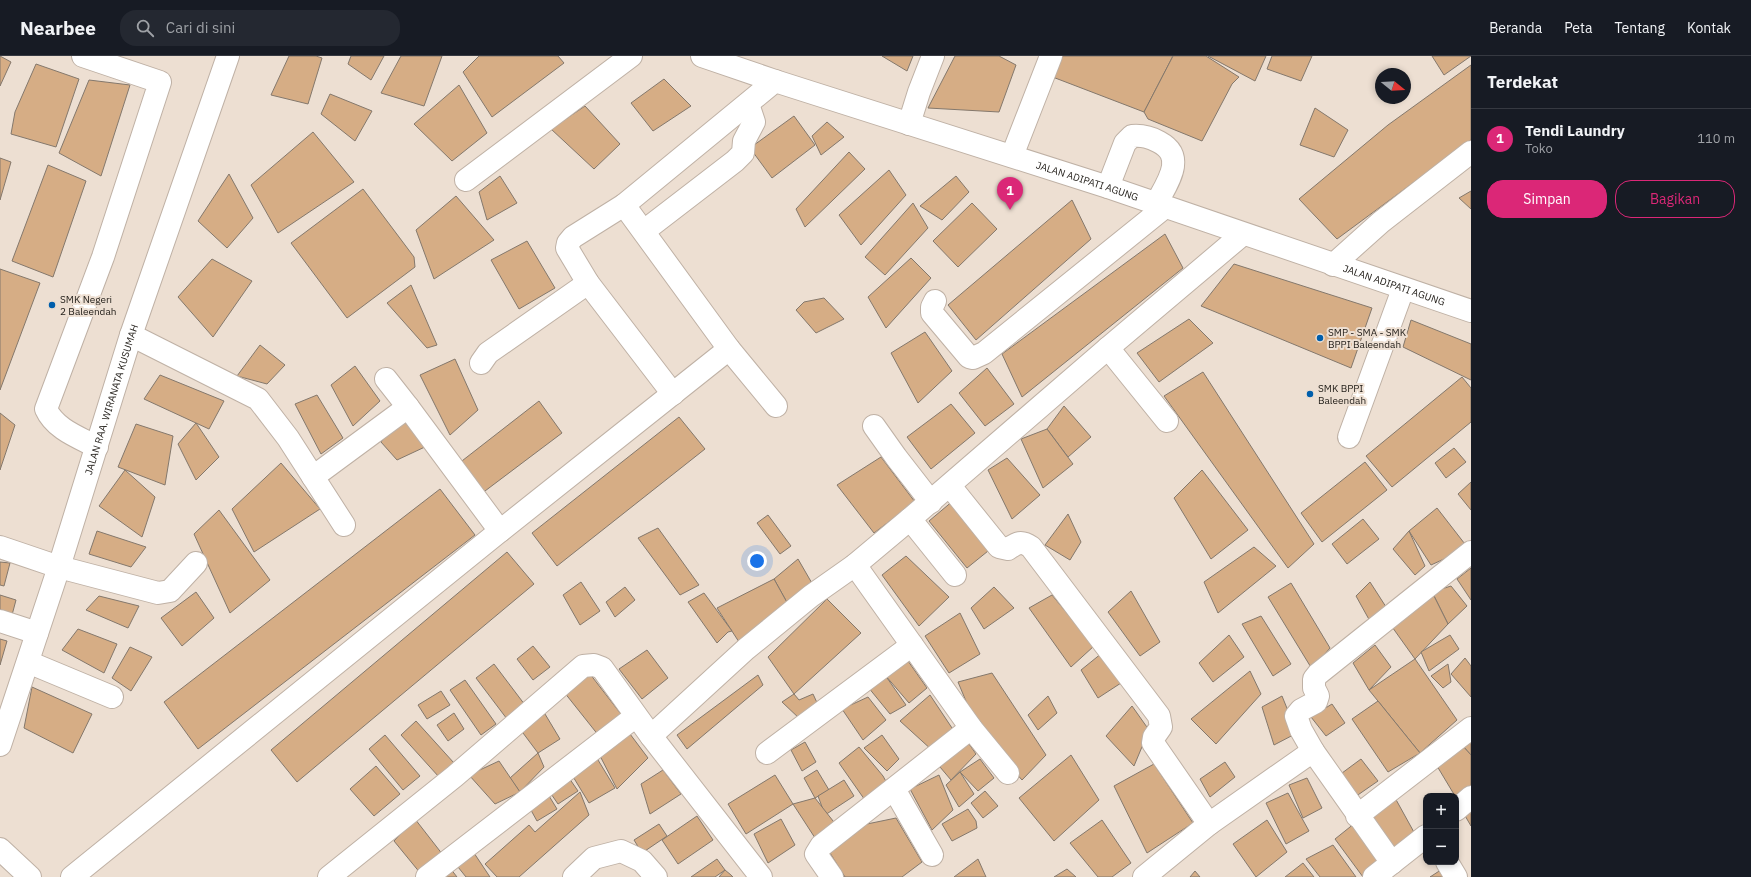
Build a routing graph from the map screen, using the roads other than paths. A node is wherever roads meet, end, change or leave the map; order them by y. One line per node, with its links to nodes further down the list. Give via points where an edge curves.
1 (83, 56): 35 (street, via 160,82 104,257 46,409 50,418 64,430)
2 (228, 56): 24 (street, JALAN RAA. WIRANATA KUSUMAH)
3 (630, 56): 13 (street)
4 (702, 56): 7 (street, JALAN ADIPATI AGUNG)
5 (933, 56): 10 (street)
6 (1051, 56): 12 (street)
7 (731, 61): 8 (street, JALAN ADIPATI AGUNG)
8 (775, 81): 9 (street); 10 (street, JALAN ADIPATI AGUNG)
9 (748, 104): 15 (street); 17 (street, via 754,122 744,141 743,153)
10 (909, 124): 12 (street, JALAN ADIPATI AGUNG)
11 (1471, 152): 19 (street, via 1381,222)
12 (1012, 156): 14 (street, JALAN ADIPATI AGUNG)
13 (466, 180)
14 (1108, 187): 16 (street, JALAN ADIPATI AGUNG); 16 (street, via 1125,143 1132,136 1143,135 1169,148 1174,158)
15 (624, 205): 17 (street); 20 (street, via 573,237 568,243 567,248)
16 (1161, 205): 18 (street, JALAN ADIPATI AGUNG); 22 (street, via 984,353 969,357 932,313)
17 (644, 232): 26 (street)
18 (1243, 234): 19 (street, JALAN ADIPATI AGUNG); 25 (street)
19 (1333, 265): 21 (street, JALAN ADIPATI AGUNG)
20 (588, 283): 27 (street, via 488,353); 29 (street)
21 (1403, 289): 23 (street, JALAN ADIPATI AGUNG); 34 (street)
22 (934, 304)
23 (1471, 312)
24 (132, 336): 35 (street, JALAN RAA. WIRANATA KUSUMAH); 36 (street, via 258,399 288,438)
25 (1108, 348): 32 (street); 37 (street)
26 (729, 349): 29 (street); 30 (street)
27 (481, 363)
28 (386, 379): 31 (street)
29 (673, 394): 41 (street)
30 (776, 406)
31 (408, 407): 36 (street); 41 (street)
32 (1167, 421)
33 (874, 426): 38 (street)
34 (1349, 437)
35 (97, 447): 46 (street, JALAN RAA. WIRANATA KUSUMAH)
36 (313, 478): 40 (street)
37 (950, 486): 38 (street); 65 (street, via 999,547 1008,549 1018,542 1031,547 1136,684 1160,716 1161,727 1153,743)
38 (931, 502): 39 (street)
39 (910, 519): 45 (street); 47 (street)
40 (344, 525)
41 (500, 531): 72 (street)
42 (0, 547): 46 (street)
43 (1471, 552): 59 (street, via 1314,679 1314,688 1318,696 1316,702 1301,710 1296,716)
44 (196, 563): 46 (street, via 170,591 164,593)
45 (855, 565): 50 (street); 56 (street, via 746,648)
46 (59, 567): 49 (street, JALAN RAA. WIRANATA KUSUMAH)
47 (955, 575)
48 (0, 621): 49 (street)
49 (37, 633): 51 (street, JALAN RAA. WIRANATA KUSUMAH)
50 (912, 645): 54 (street); 58 (street)
51 (28, 662): 52 (street); 57 (street, JALAN RAA. WIRANATA KUSUMAH)
52 (112, 696)
53 (636, 716): 56 (street); 73 (street, via 602,668 594,665 583,666 455,776); 74 (street)
54 (971, 728): 60 (street); 61 (street)
55 (1471, 728): 64 (street)
56 (651, 736): 77 (street)
57 (0, 745)
58 (767, 752)
59 (1313, 752): 64 (street); 65 (street)
60 (1008, 773)
61 (894, 789): 68 (street); 78 (street, via 817,850 816,854)
62 (1471, 797): 63 (street)
63 (1459, 807)
64 (1357, 816): 69 (street)
65 (1209, 824): 79 (street)
66 (1423, 838): 69 (street)
67 (0, 849): 71 (street)
68 (932, 855)
69 (1392, 863): 80 (street)
70 (1449, 865): 81 (street)
71 (30, 877)
72 (72, 877)
73 (328, 877)
74 (427, 877)
75 (574, 877): 76 (street, via 594,858 621,851 642,862)
76 (656, 877)
77 (761, 877)
78 (832, 877)
79 (1144, 877)
80 (1374, 877)
81 (1456, 877)

